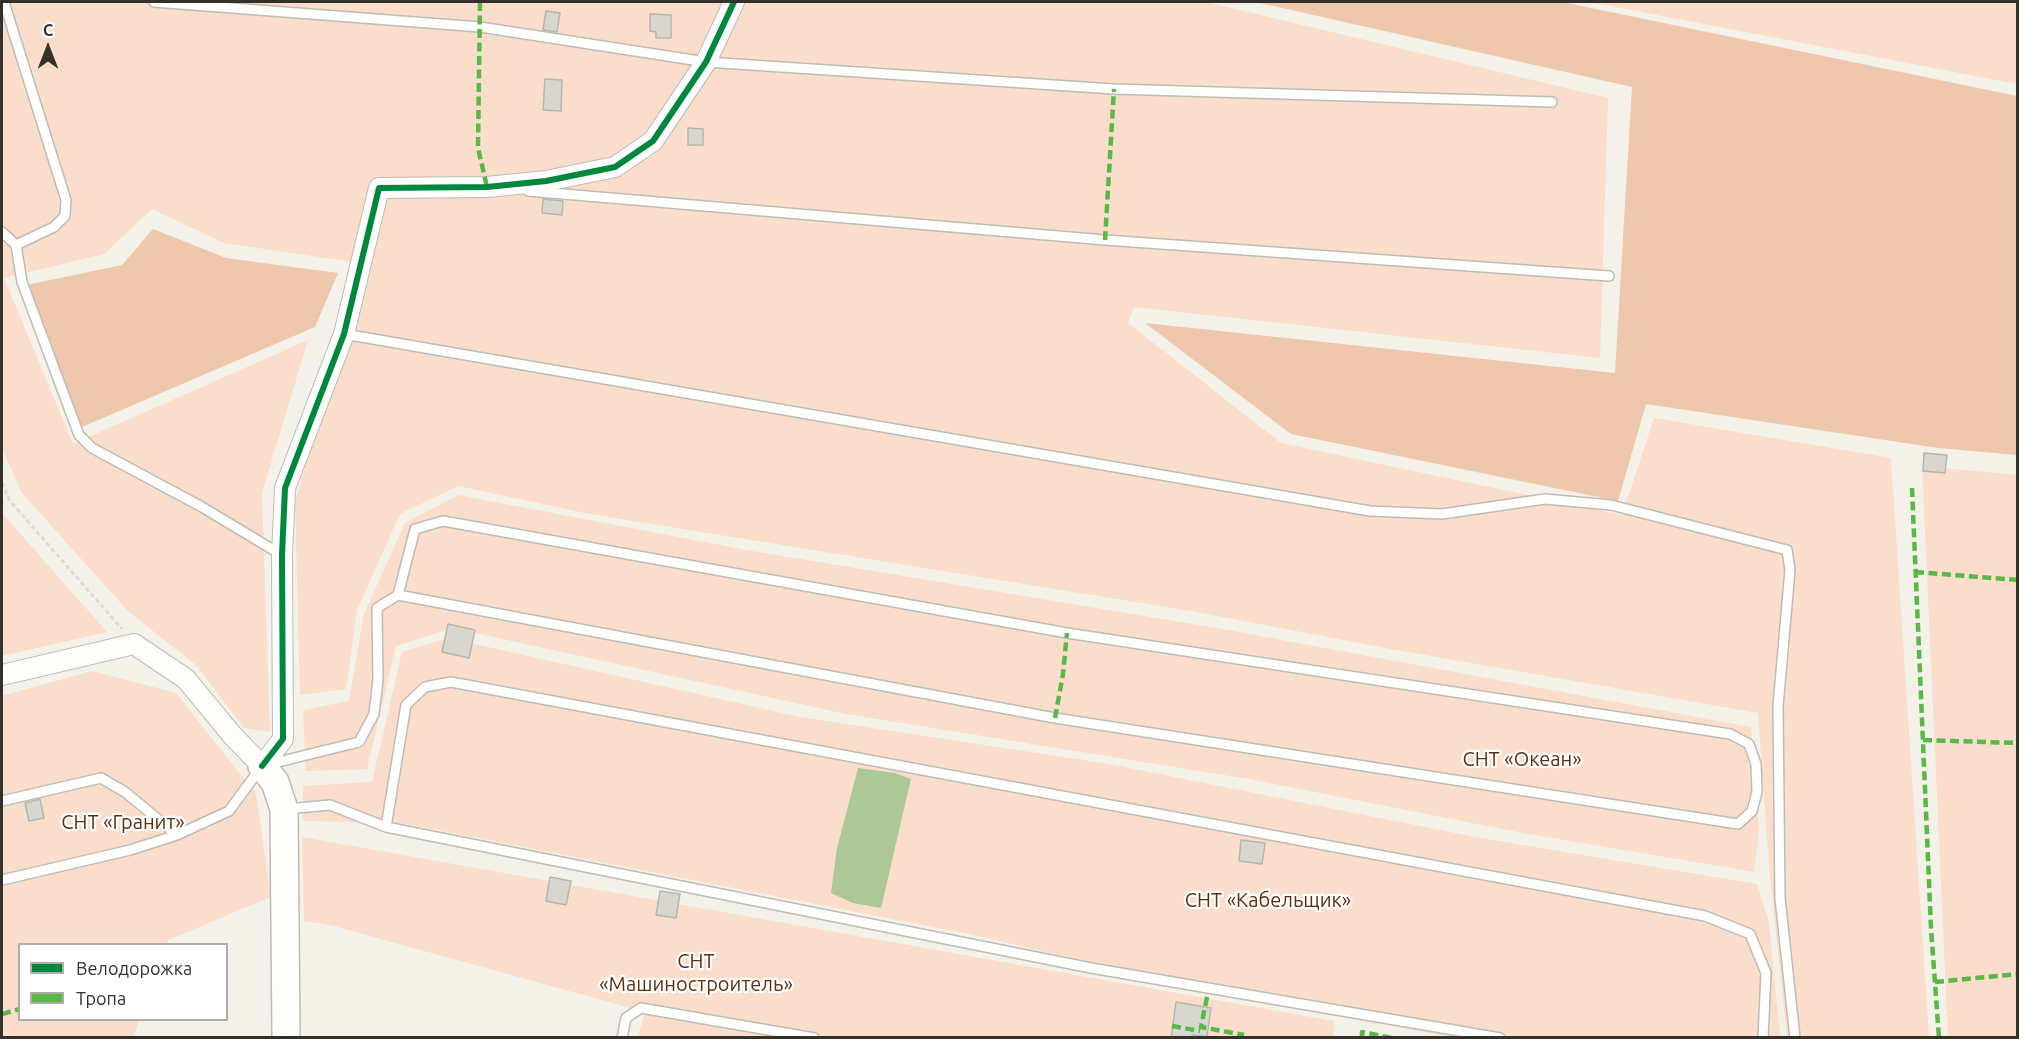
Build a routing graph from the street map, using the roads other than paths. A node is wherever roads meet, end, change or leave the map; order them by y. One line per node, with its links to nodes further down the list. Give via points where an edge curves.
1 (3, 2): 8 (lane, via 66,200 65,216 54,227)
2 (154, 2): 4 (lane, via 480,27)
3 (734, 2): 4 (street)
4 (706, 62): 5 (lane, via 1114,89); 6 (street, via 653,141 615,167 546,181)
5 (1552, 102)
6 (487, 187): 9 (lane, via 1106,240); 10 (street, via 379,188)
7 (2, 232): 8 (lane)
8 (16, 245): 11 (lane, via 22,282 79,435 92,448)
9 (1609, 276)
10 (345, 334): 11 (street, via 285,488); 25 (lane, via 1370,511 1442,514 1545,499 1611,505 1787,550 1790,570 1778,706 1780,898)
11 (282, 555): 14 (street, via 283,739)
12 (398, 595): 12 (lane, via 415,529 443,521 1067,633 1730,734 1749,744 1756,764 1756,792 1752,811 1738,824 1055,718); 14 (lane, via 377,608 378,679 374,714 359,742)
13 (2, 675): 14 (street, via 134,644 186,679)
14 (262, 766): 16 (street, via 275,782); 18 (lane, via 229,811)
15 (2, 801): 18 (lane, via 101,778 125,792)
16 (284, 809): 17 (lane, via 330,805); 20 (street)
17 (386, 826): 23 (lane, via 1090,968); 24 (lane, via 406,705 425,687 451,682 1705,916 1750,934 1766,973)
18 (177, 835): 19 (lane)
19 (2, 880)
20 (286, 1038)
21 (622, 1038): 22 (lane, via 626,1018 641,1008)
22 (814, 1038)
23 (1500, 1038)
24 (1763, 1038)
25 (1795, 1038)

